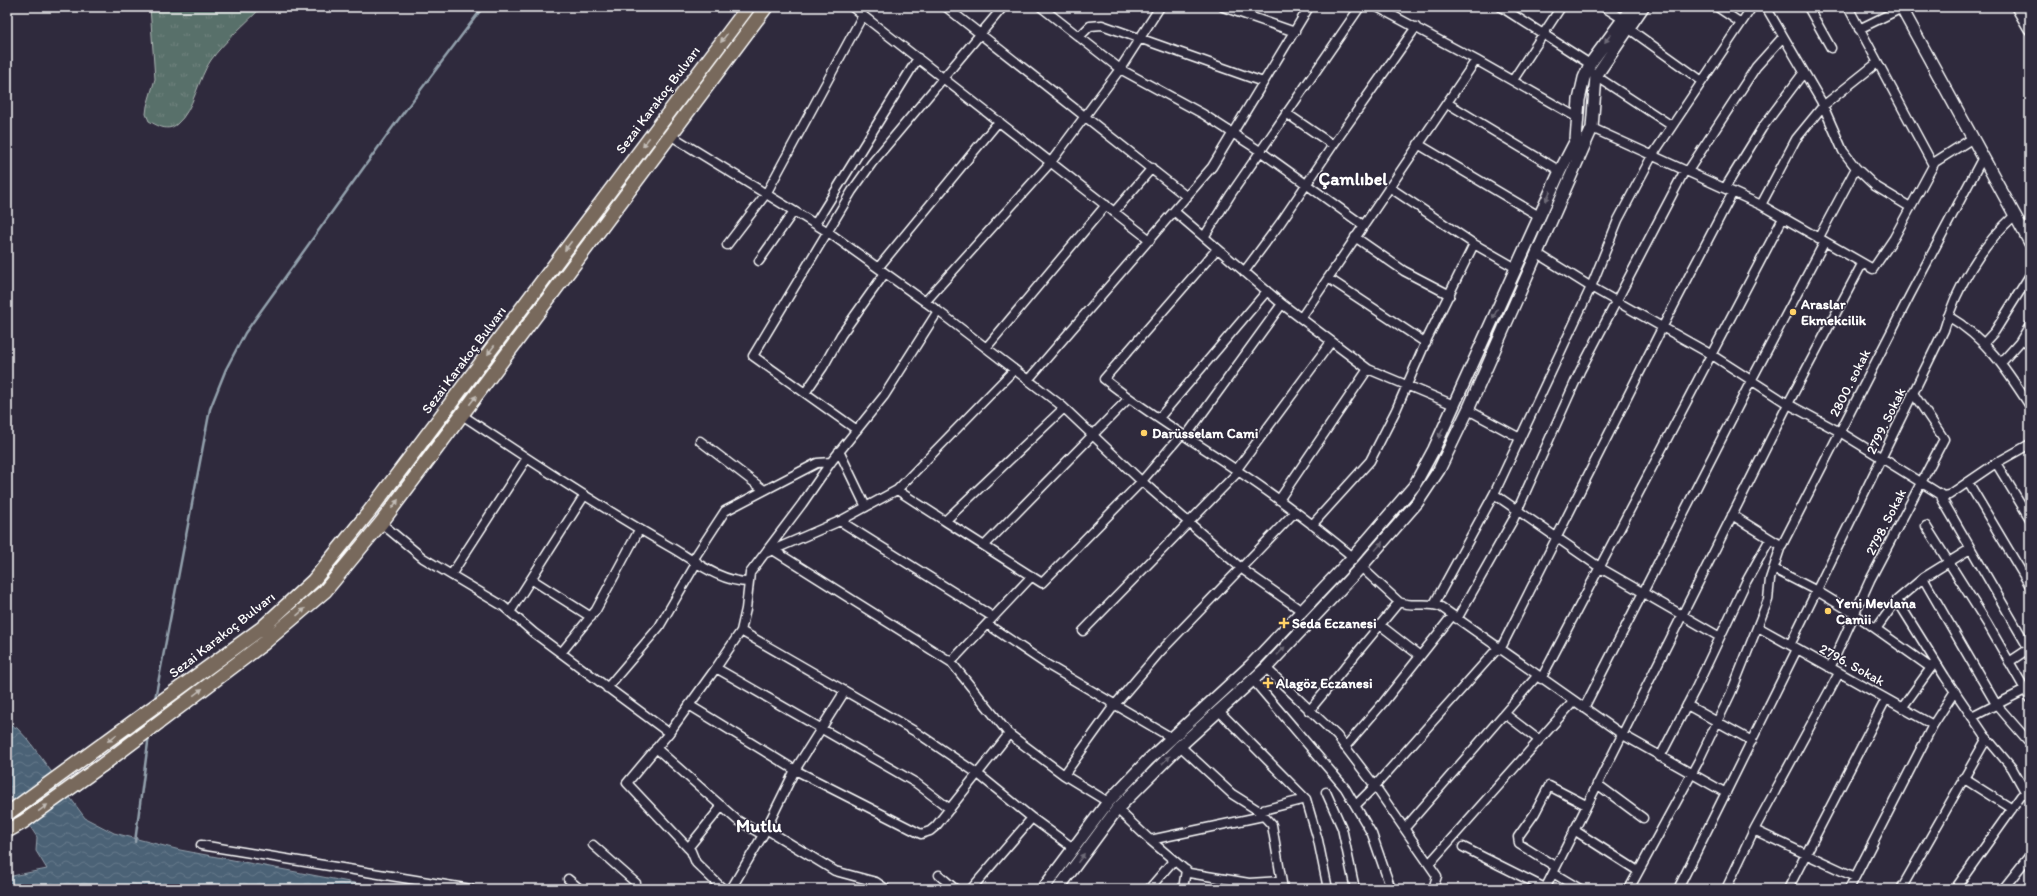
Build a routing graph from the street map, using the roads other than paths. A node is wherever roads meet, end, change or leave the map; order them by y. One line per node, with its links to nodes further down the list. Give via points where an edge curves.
1 (748, 7): 276 (main road, Sezai Karakoç Bulvarı, one-way to 276, via 370,512 318,576 262,628)
2 (766, 7): 57 (main road)
3 (852, 7): 24 (street)
4 (946, 7): 32 (street)
5 (1003, 7): 32 (street)
6 (1041, 7): 33 (street)
7 (1160, 7): 35 (street)
8 (1223, 7): 30 (street)
9 (1309, 7): 30 (street)
10 (1360, 7): 50 (street)
11 (1377, 7): 27 (street)
12 (1501, 7): 31 (street)
13 (1561, 7): 31 (street)
14 (1604, 7): 25 (street)
15 (1632, 7): 25 (main road)
16 (1643, 7): 25 (main road)
17 (1717, 7): 26 (street)
18 (1752, 7): 26 (street)
19 (1766, 7): 34 (street)
20 (1808, 7): 36 (street)
21 (1848, 7): 28 (street)
22 (1902, 7): 28 (street); 58 (main road)
23 (2017, 7): 29 (main road)
24 (863, 15): 37 (street); 73 (street)
25 (1626, 23): 40 (main road, one-way to 40); 43 (main road); 46 (street)
26 (1741, 23): 46 (street)
27 (1416, 27): 38 (street); 60 (street)
28 (1859, 28): 39 (street)
29 (2030, 29)
30 (1295, 32): 47 (street)
31 (1544, 33): 40 (street); 45 (street)
32 (980, 34): 44 (street); 51 (street)
33 (1079, 37): 35 (street, via 1090,26 1098,24); 41 (street)
34 (1783, 37): 42 (street); 68 (street, via 1756,68)
35 (1140, 39): 41 (street); 47 (street)
36 (1830, 48)
37 (918, 58): 44 (street); 84 (street)
38 (1476, 60): 45 (street); 48 (street)
39 (1877, 63): 49 (street); 65 (street)
40 (1590, 64): 52 (main road, via 1578,100)
41 (1120, 69): 51 (street); 56 (street, via 1203,114)
42 (1804, 72): 49 (street); 72 (street, via 1762,128)
43 (1596, 76): 54 (street); 55 (main road)
44 (943, 78): 53 (street); 86 (street, via 872,163)
45 (1513, 80): 52 (street)
46 (1702, 80): 54 (street)
47 (1263, 82): 56 (street)
48 (1447, 102): 59 (street); 69 (street)
49 (1823, 106): 67 (street, via 1843,151); 75 (street, via 1790,146)
50 (1286, 113): 60 (street); 61 (street)
51 (1086, 117): 64 (street); 66 (street)
52 (1578, 118): 69 (main road, via 1576,140)
53 (999, 122): 64 (street); 98 (street)
54 (1672, 126): 62 (street)
55 (1592, 128): 62 (street); 95 (main road)
56 (1232, 133): 61 (street); 74 (street, via 1212,167)
57 (670, 135): 73 (street); 136 (main road, one-way to 57)
58 (1973, 138): 63 (main road); 65 (street)
59 (1418, 144): 71 (street); 82 (street)
60 (1333, 145): 70 (street)
61 (1260, 151): 70 (street); 87 (street)
62 (1652, 156): 68 (street); 104 (street, via 1618,220)
63 (1983, 157): 81 (main road); 139 (street, 2800. sokak)
64 (1051, 162): 76 (street); 108 (street)
65 (1933, 165): 77 (street)
66 (1152, 168): 74 (street); 79 (street)
67 (1856, 168): 77 (street, via 1876,186); 90 (street)
68 (1686, 170): 72 (street); 107 (street)
69 (1560, 171): 82 (main road, one-way to 82)
70 (1306, 185): 85 (street); 100 (street)
71 (1389, 187): 85 (street); 92 (street)
72 (1729, 190): 75 (street); 114 (street)
73 (766, 194): 78 (street); 93 (street)
74 (1187, 197): 80 (street)
75 (1761, 205): 83 (street)
76 (1106, 206): 79 (street); 120 (street)
77 (1910, 207): 97 (street, via 1875,268)
78 (794, 211): 84 (street); 96 (street)
79 (1114, 212): 89 (street)
80 (1175, 212): 87 (street); 89 (street)
81 (2015, 215): 91 (main road); 111 (street, 2799. Sokak, via 1975,262)
82 (1539, 216): 99 (main road)
83 (1784, 218): 90 (street); 121 (street)
84 (815, 224): 86 (street)
85 (1363, 225): 88 (street)
86 (828, 232): 98 (street); 128 (street, via 752,356)
87 (1204, 237): 94 (street)
88 (1355, 237): 103 (street); 106 (street, via 1404,271)
89 (1150, 240): 126 (street)
90 (1821, 241): 97 (street); 125 (street)
91 (2030, 242)
92 (1474, 244): 99 (street); 106 (street)
93 (727, 245)
94 (1217, 249): 100 (street); 130 (street, via 1104,379)
95 (1538, 254): 104 (street); 135 (main road)
96 (759, 261)
97 (1862, 264): 131 (street)
98 (878, 268): 101 (street)
99 (1516, 268): 132 (main road, one-way to 132)
100 (1244, 272): 105 (street)
101 (885, 273): 108 (street); 128 (street)
102 (2030, 275): 118 (street, via 1995,331)
103 (1328, 278): 112 (street); 117 (street)
104 (1591, 287): 107 (street); 142 (street)
105 (1267, 291): 109 (street); 137 (street)
106 (1450, 295): 117 (street)
107 (1616, 301): 114 (street); 161 (street, via 1580,371)
108 (925, 302): 110 (street)
109 (1282, 304): 112 (street); 140 (street)
110 (938, 311): 120 (street); 138 (street, via 884,396)
111 (1948, 316): 118 (street, via 1967,327); 129 (street, 2799. Sokak)
112 (1301, 318): 116 (street)
113 (2030, 325): 115 (street)
114 (1662, 328): 121 (street); 172 (street)
115 (2022, 339): 119 (street); 122 (street)
116 (1332, 342): 124 (street); 150 (street)
117 (1426, 343): 127 (street)
118 (1984, 343): 122 (street)
119 (2030, 345)
120 (986, 348): 123 (street)
121 (1712, 354): 125 (street); 183 (street)
122 (2001, 363): 133 (street)
123 (1014, 370): 126 (street); 155 (street)
124 (1368, 370): 127 (street); 159 (street)
125 (1752, 379): 131 (street); 193 (street)
126 (1028, 380): 134 (street)
127 (1406, 387): 132 (street); 169 (street, via 1370,461)
128 (804, 393): 138 (street)
129 (1914, 393): 147 (street, 2799. Sokak); 152 (street, 2798. Sokak, via 1944,440)
130 (1129, 398): 137 (street); 141 (street)
131 (1788, 404): 139 (street); 163 (street)
132 (1454, 406): 179 (main road, one-way to 179, via 1414,486)
133 (2030, 406)
134 (1064, 408): 141 (street); 166 (street)
135 (1468, 410): 142 (street); 182 (main road, one-way to 135, via 1417,503 1439,470)
136 (462, 414): 146 (street); 168 (main road, one-way to 136)
137 (1159, 418): 140 (street)
138 (857, 430): 145 (street)
139 (1840, 432): 147 (street); 175 (street, 2800. sokak)
140 (1184, 435): 150 (street); 151 (street)
141 (1093, 436): 151 (street); 174 (street)
142 (1520, 438): 156 (street)
143 (700, 441): 154 (street)
144 (2029, 447): 149 (street)
145 (839, 451): 148 (street); 160 (street)
146 (527, 458): 158 (street); 186 (street)
147 (1882, 458): 152 (street); 192 (street, 2799. Sokak)
148 (830, 462): 154 (street, via 817,463); 178 (street)
149 (1996, 463): 153 (street); 164 (street)
150 (1238, 470): 159 (street); 167 (street)
151 (1142, 481): 167 (street); 187 (street, via 1042,583)
152 (1921, 482): 157 (street); 199 (street, 2798. Sokak)
153 (1968, 482): 157 (street, via 1949,494); 191 (street)
154 (764, 490): 180 (street, via 726,511)
155 (897, 490): 160 (street); 166 (street)
156 (1494, 494): 161 (street); 196 (street)
157 (1941, 495): 176 (street)
158 (584, 496): 171 (street); 188 (street)
159 (1279, 500): 162 (street)
160 (866, 507): 165 (street)
161 (1518, 510): 172 (street); 203 (street)
162 (1295, 512): 169 (street); 184 (street)
163 (1732, 515): 173 (street); 200 (street)
164 (2030, 519)
165 (840, 521): 177 (street); 202 (street)
166 (945, 521): 174 (street)
167 (1188, 522): 184 (street); 209 (street)
168 (381, 523): 186 (street, via 423,558); 282 (main road, one-way to 168, via 73,786 264,643 325,591)
169 (1312, 524): 179 (street)
170 (1926, 526): 181 (street)
171 (640, 530): 180 (street); 201 (street)
172 (1556, 537): 183 (street); 212 (street)
173 (1770, 539): 175 (street); 210 (street)
174 (984, 546): 187 (street)
175 (1782, 546): 185 (street, 2800. sokak)
176 (1970, 549): 181 (street); 213 (street)
177 (773, 550): 178 (street); 217 (street)
178 (764, 555): 190 (street, via 750,573)
179 (1353, 557): 197 (main road)
180 (695, 561): 190 (street, via 736,582); 226 (street, via 659,627)
181 (1949, 562): 189 (street); 218 (street)
182 (1361, 567): 195 (street); 221 (main road, one-way to 182)
183 (1600, 567): 193 (street); 224 (street)
184 (1242, 569): 197 (street); 233 (street, via 1159,654)
185 (1774, 569): 192 (street); 206 (street, 2800. sokak, via 1770,579 1768,600)
186 (451, 575): 198 (street)
187 (1032, 576): 202 (street)
188 (531, 578): 198 (street); 201 (street)
189 (1923, 578): 194 (street); 236 (street)
190 (749, 582): 208 (street)
191 (2030, 586)
192 (1817, 591): 199 (street); 211 (street, 2799. Sokak)
193 (1643, 593): 200 (street); 237 (street)
194 (1897, 600): 207 (street); 219 (street)
195 (1399, 602): 196 (street, via 1407,606); 205 (street)
196 (1434, 604): 203 (street)
197 (1302, 611): 252 (main road)
198 (510, 612): 214 (street)
199 (1855, 614): 207 (street); 222 (street, 2798. Sokak)
200 (1682, 615): 210 (street); 248 (street)
201 (591, 617): 214 (street)
202 (993, 618): 204 (street)
203 (1455, 618): 212 (street); 215 (street)
204 (987, 624): 217 (street); 233 (street, via 1046,664)
205 (1380, 625): 215 (street); 240 (street)
206 (1758, 627): 211 (street, 2796. Sokak); 243 (street, 2800. sokak)
207 (1876, 629): 219 (street)
208 (741, 630): 220 (street); 228 (street)
209 (1083, 631)
210 (1720, 637): 234 (street)
211 (1794, 647): 222 (street, 2796. Sokak); 251 (street, 2799. Sokak)
212 (1499, 649): 224 (street); 263 (street)
213 (2028, 649): 216 (street); 218 (street)
214 (561, 653): 226 (street)
215 (1420, 656): 254 (street)
216 (2030, 658)
217 (951, 662): 247 (street)
218 (2009, 662): 227 (street)
219 (1933, 665): 229 (street); 238 (street)
220 (716, 668): 235 (street); 245 (street)
221 (1266, 668): 225 (main road); 240 (street)
222 (1830, 668): 223 (street, 2796. Sokak)
223 (1839, 673): 231 (street, 2796. Sokak); 281 (street)
224 (1539, 677): 232 (street); 241 (street)
225 (1253, 680): 239 (main road); 271 (street, via 1341,782)
226 (607, 688): 246 (street)
227 (2025, 690): 230 (street); 236 (street)
228 (845, 691): 245 (street); 258 (street, via 916,732)
229 (1955, 691): 242 (street); 244 (street)
230 (2030, 698)
231 (1886, 699): 238 (street, 2796. Sokak); 290 (street)
232 (1574, 701): 237 (street); 250 (street)
233 (1115, 704): 252 (street); 260 (street)
234 (1687, 704): 243 (street); 256 (street)
235 (689, 705): 246 (street); 257 (street)
236 (1998, 705): 242 (street); 253 (street)
237 (1584, 708): 248 (street)
238 (1902, 708): 244 (street, 2796. Sokak)
239 (1218, 710): 252 (main road); 267 (street)
240 (1309, 711): 254 (street, via 1337,736)
241 (1505, 714): 250 (street); 279 (street)
242 (1972, 717): 249 (street)
243 (1717, 721): 251 (street); 259 (street, 2800. sokak)
244 (1933, 725): 298 (street)
245 (821, 729): 257 (street); 272 (street, via 916,783)
246 (669, 732): 255 (street)
247 (1009, 734): 258 (street); 260 (street)
248 (1622, 735): 256 (street); 262 (street)
249 (1987, 738): 261 (street); 266 (street, via 2012,768)
250 (1538, 740): 293 (street)
251 (1752, 741): 265 (street, 2799. Sokak)
252 (1176, 742): 268 (main road); 273 (main road, one-way to 252); 275 (street, via 1232,794)
253 (2030, 743)
254 (1345, 747): 263 (street)
255 (656, 748): 270 (street); 288 (street, via 627,783)
256 (1660, 757): 259 (street)
257 (796, 770): 272 (street, via 921,834 930,831); 283 (street)
258 (978, 774): 272 (street); 277 (street)
259 (1691, 774): 265 (street); 296 (street, 2800. sokak)
260 (1064, 775): 268 (street)
261 (1963, 778): 274 (street); 325 (street)
262 (1597, 784): 269 (street); 278 (street)
263 (1375, 786): 271 (street); 279 (street)
264 (1326, 792): 315 (street, via 1342,828)
265 (1726, 793): 321 (street, 2799. Sokak)
266 (2028, 794): 274 (street, via 2020,796)
267 (1306, 799): 275 (street); 314 (street)
268 (1108, 802): 289 (main road)
269 (1586, 805): 280 (street); 295 (street, via 1549,786 1535,813 1518,837 1519,844)
270 (722, 806): 283 (street, via 737,820); 288 (street)
271 (1356, 806): 316 (street, via 1372,834)
272 (950, 809)
273 (1117, 809): 284 (street); 311 (main road, one-way to 273)
274 (2012, 809): 326 (street)
275 (1261, 813): 284 (street); 301 (street, via 1272,825)
276 (7, 814)
277 (1032, 818): 289 (street); 309 (street)
278 (1642, 818)
279 (1405, 828): 293 (street)
280 (1574, 830): 295 (street); 296 (street)
281 (1754, 830): 290 (street); 322 (street)
282 (8, 831)
283 (765, 832): 306 (street); 307 (street, via 835,871 876,882)
284 (1150, 840): 292 (street)
285 (201, 845): 302 (street)
286 (592, 846): 304 (street, via 636,883)
287 (1463, 847): 318 (street)
288 (688, 848): 305 (street, via 696,863)
289 (1073, 848): 310 (main road)
290 (1806, 854): 298 (street); 323 (street)
291 (2030, 855): 327 (street)
292 (1173, 861): 294 (street); 312 (street)
293 (1429, 864): 317 (street, via 1437,876)
294 (1186, 870): 300 (street, via 1189,873); 313 (street)
295 (1555, 870): 318 (street); 319 (street)
296 (1638, 871): 320 (street, 2800. sokak)
297 (939, 875): 308 (street)
298 (1855, 878): 324 (street)
299 (568, 879): 303 (street)
300 (1239, 885): 301 (street)
301 (1282, 885)
302 (472, 889)
303 (580, 889)
304 (636, 889)
305 (723, 889)
306 (731, 889)
307 (886, 889)
308 (955, 889)
309 (971, 889)
310 (1043, 889)
311 (1058, 889)
312 (1149, 889)
313 (1183, 889)
314 (1328, 889)
315 (1355, 889)
316 (1391, 889)
317 (1433, 889)
318 (1545, 889)
319 (1580, 889)
320 (1629, 889)
321 (1678, 889)
322 (1726, 889)
323 (1788, 889)
324 (1849, 889)
325 (1901, 889)
326 (1955, 889)
327 (2003, 889)

